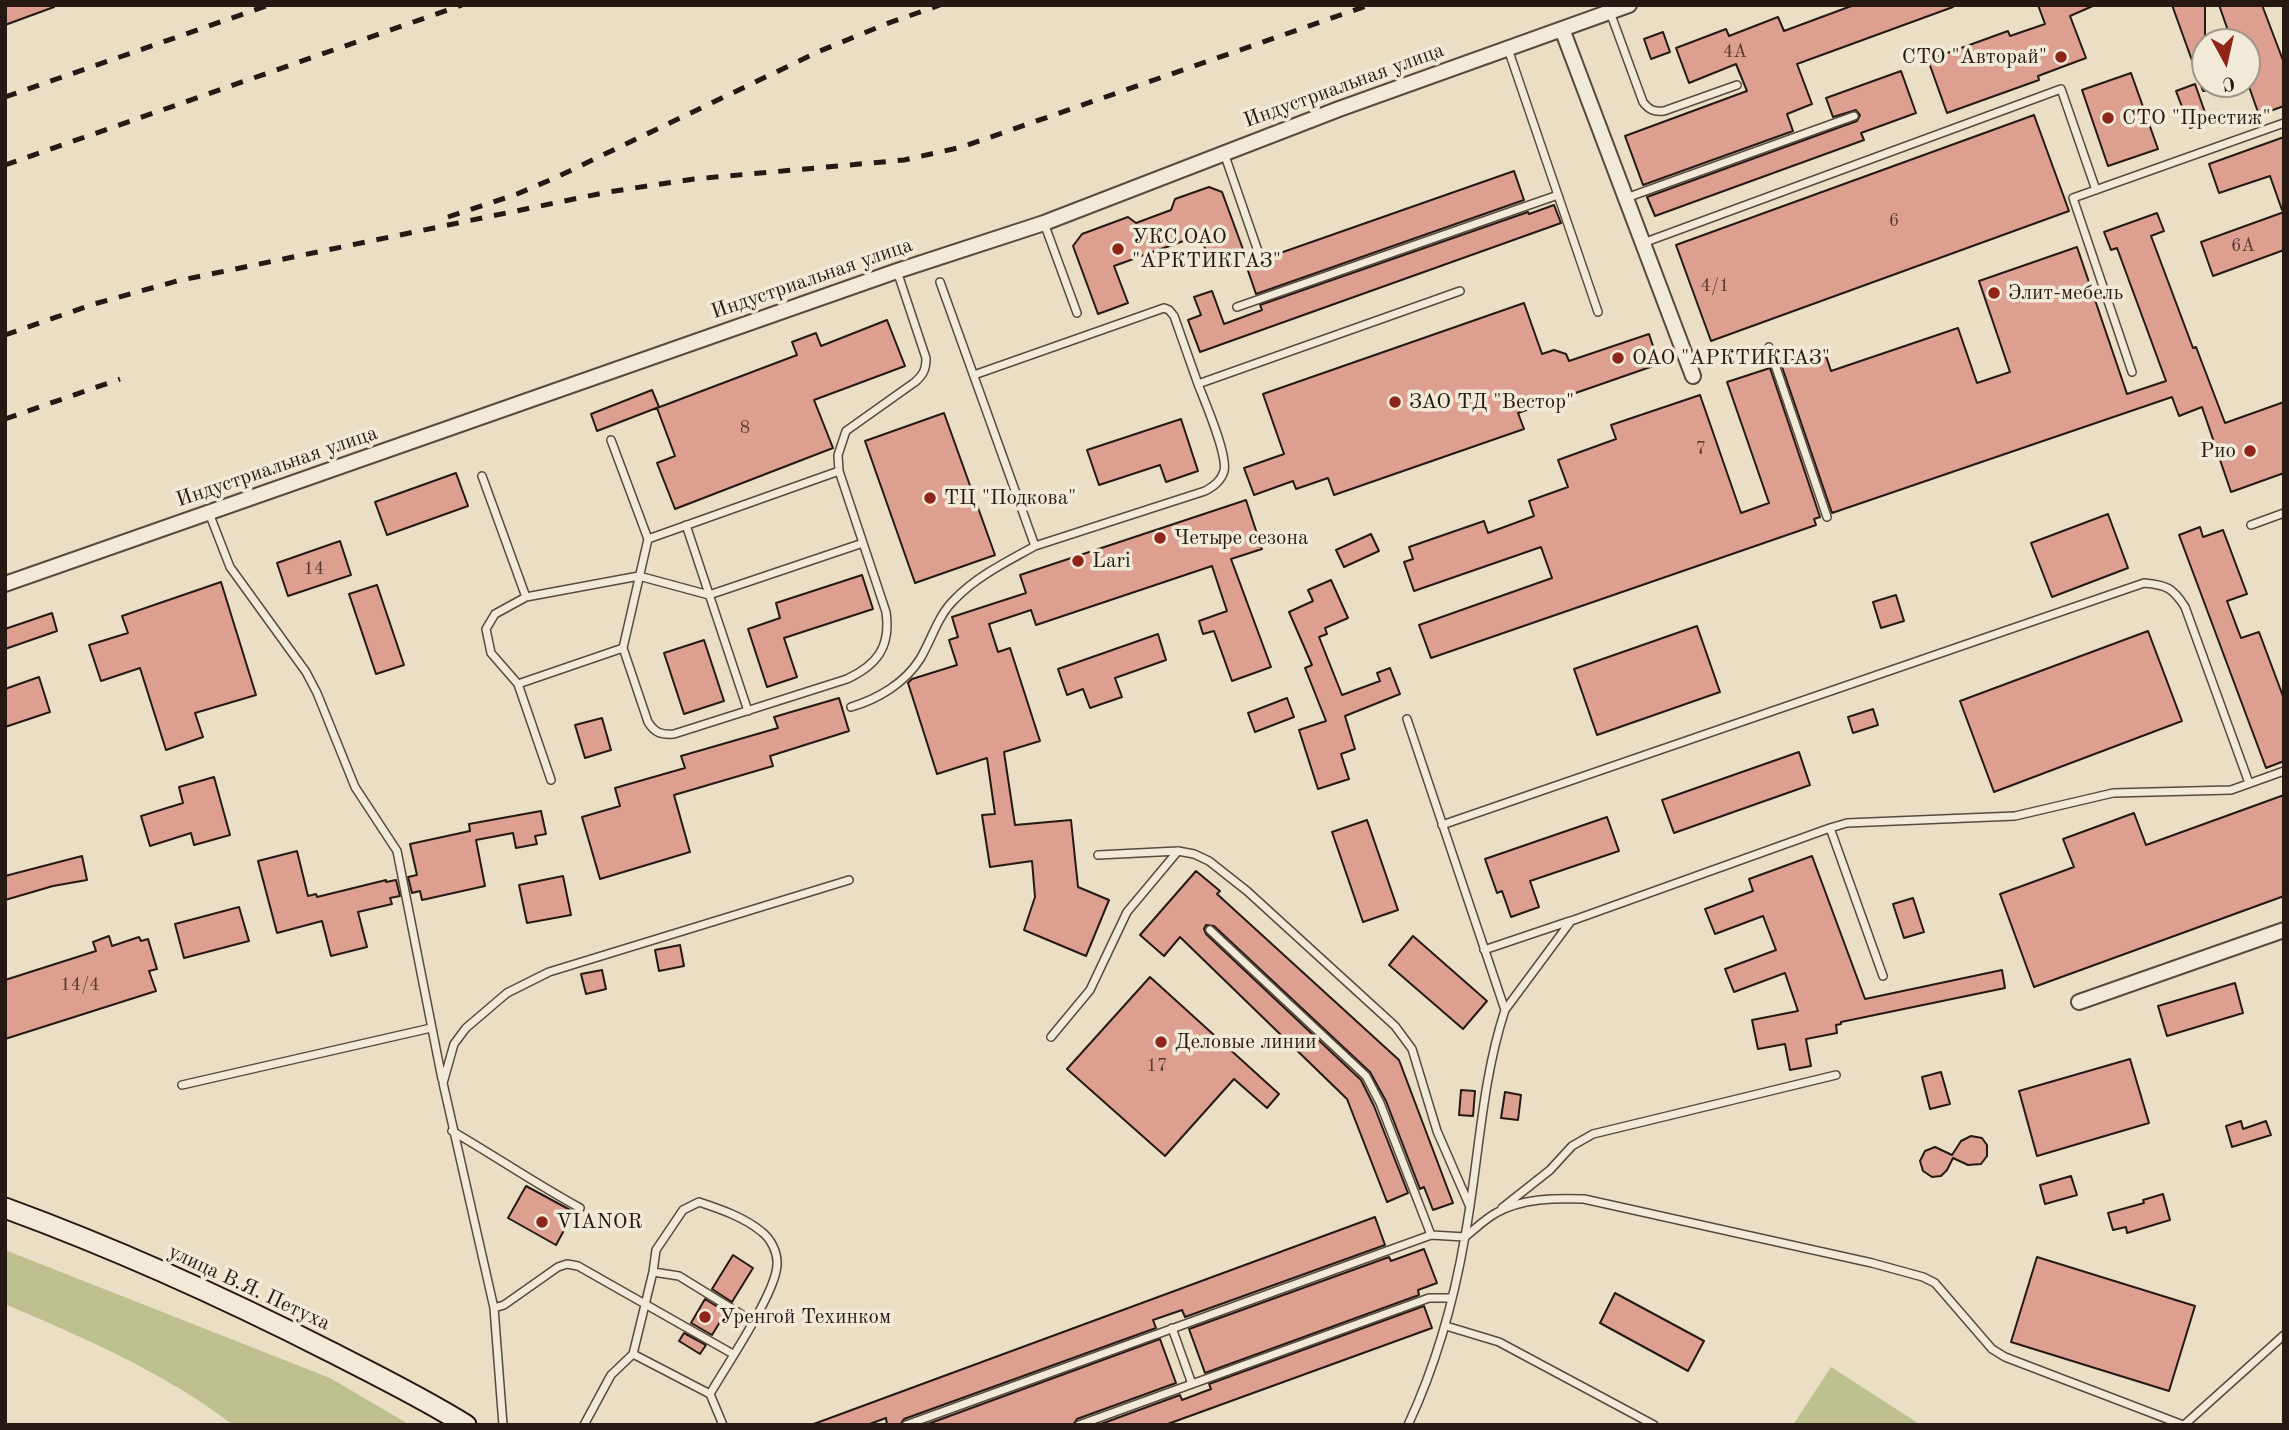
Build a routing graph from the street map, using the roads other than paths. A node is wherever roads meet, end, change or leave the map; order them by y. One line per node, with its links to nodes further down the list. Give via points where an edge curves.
1 (1629, 5): 2 (street, Индустриальная улица)
2 (1610, 12): 3 (street, Индустриальная улица); 5 (lane, via 1648,109 1664,111)
3 (1562, 29): 4 (street, Индустриальная улица); 11 (street)
4 (1508, 48): 8 (street, Индустриальная улица); 10 (lane)
5 (1737, 85)
6 (1854, 116): 11 (lane)
7 (2284, 123): 9 (lane)
8 (1224, 153): 12 (street, Индустриальная улица); 14 (lane)
9 (2096, 190): 13 (lane, via 2061,89); 22 (lane, via 2073,198)
10 (1558, 195): 18 (lane); 19 (lane)
11 (1626, 198): 13 (street)
12 (1044, 223): 15 (street, Индустриальная улица); 20 (lane)
13 (1643, 243): 24 (street)
14 (1259, 254)
15 (897, 271): 27 (lane, via 926,368 915,382 846,431 838,455); 29 (street, Индустриальная улица)
16 (940, 282): 23 (lane)
17 (1460, 291): 25 (lane)
18 (1237, 307)
19 (1598, 312)
20 (1077, 313)
21 (1769, 347): 31 (lane)
22 (2132, 372)
23 (974, 375): 25 (lane, via 1164,308 1174,316); 36 (lane)
24 (1693, 376)
25 (1198, 384): 36 (lane, via 1224,457 1220,480 1205,491)
26 (611, 440): 34 (lane)
27 (839, 471): 32 (lane); 35 (lane)
28 (482, 476): 40 (lane)
29 (209, 513): 38 (street, Индустриальная улица); 61 (lane, via 230,567 306,672 355,787 397,852)
30 (2284, 513): 33 (lane)
31 (1827, 517)
32 (686, 525): 34 (lane); 39 (lane)
33 (2251, 525)
34 (648, 539): 37 (lane)
35 (863, 543): 39 (lane); 44 (lane, via 888,628 886,643 875,660 847,679)
36 (1035, 546): 43 (lane, via 960,594 941,617 919,661 882,695)
37 (639, 576): 39 (lane); 40 (lane); 41 (lane)
38 (5, 584)
39 (709, 595): 44 (lane)
40 (526, 597): 42 (lane, via 495,614 486,629 491,653)
41 (623, 648): 42 (lane); 44 (lane, via 653,730 674,734)
42 (518, 684): 47 (lane)
43 (851, 707)
44 (748, 711)
45 (1407, 719): 49 (lane)
46 (2284, 771): 48 (lane)
47 (551, 780)
48 (2249, 783): 49 (lane, via 2185,607 2175,591 2144,583); 50 (lane, via 2211,792 2113,793 2015,816 1847,823)
49 (1442, 825): 57 (lane)
50 (1830, 828): 54 (lane); 58 (lane)
51 (1178, 851): 52 (lane); 62 (lane, via 1127,912 1090,990); 69 (lane, via 1209,860 1247,891 1406,1038 1437,1131)
52 (1098, 855)
53 (849, 880): 64 (lane, via 526,982 466,1028 454,1044)
54 (1571, 921): 57 (lane); 60 (lane)
55 (1210, 930): 71 (lane, via 1366,1076)
56 (2284, 930): 59 (street)
57 (1484, 950): 60 (lane)
58 (1883, 976)
59 (2079, 1002)
60 (1505, 1010): 69 (lane, via 1490,1058)
61 (431, 1028): 64 (lane); 65 (lane)
62 (1051, 1037)
63 (1836, 1075): 70 (lane, via 1593,1134)
64 (443, 1083): 66 (lane)
65 (182, 1085)
66 (452, 1130): 68 (lane); 76 (lane)
67 (5, 1208): 85 (street, улица В.Я. Петуха, via 261,1317)
68 (580, 1208)
69 (1470, 1208): 72 (lane)
70 (1496, 1213): 72 (lane); 93 (lane, via 1534,1201 1584,1199 1923,1277 1935,1283 1992,1349 2005,1357)
71 (1431, 1235): 72 (lane); 79 (lane)
72 (1465, 1237): 74 (lane)
73 (653, 1272): 75 (lane); 77 (lane, via 679,1276); 77 (lane, via 656,1250 683,1209 699,1202 729,1213 763,1232 774,1248 777,1266 769,1293)
74 (1452, 1298): 78 (lane); 83 (lane, via 1429,1298)
75 (646, 1306): 76 (lane, via 578,1266 567,1265); 81 (lane); 82 (lane)
76 (494, 1308): 86 (lane)
77 (752, 1321): 82 (lane)
78 (1446, 1326): 91 (lane); 92 (lane, via 1499,1342)
79 (1172, 1328): 83 (lane); 89 (lane)
80 (2284, 1335): 93 (lane)
81 (633, 1354): 84 (lane); 87 (lane, via 611,1375)
82 (733, 1354): 84 (lane)
83 (1192, 1384): 90 (lane)
84 (710, 1394): 88 (lane)
85 (466, 1425)
86 (503, 1425)
87 (584, 1425)
88 (723, 1425)
89 (906, 1425)
90 (1079, 1425)
91 (1408, 1425)
92 (1654, 1425)
93 (2184, 1425)

